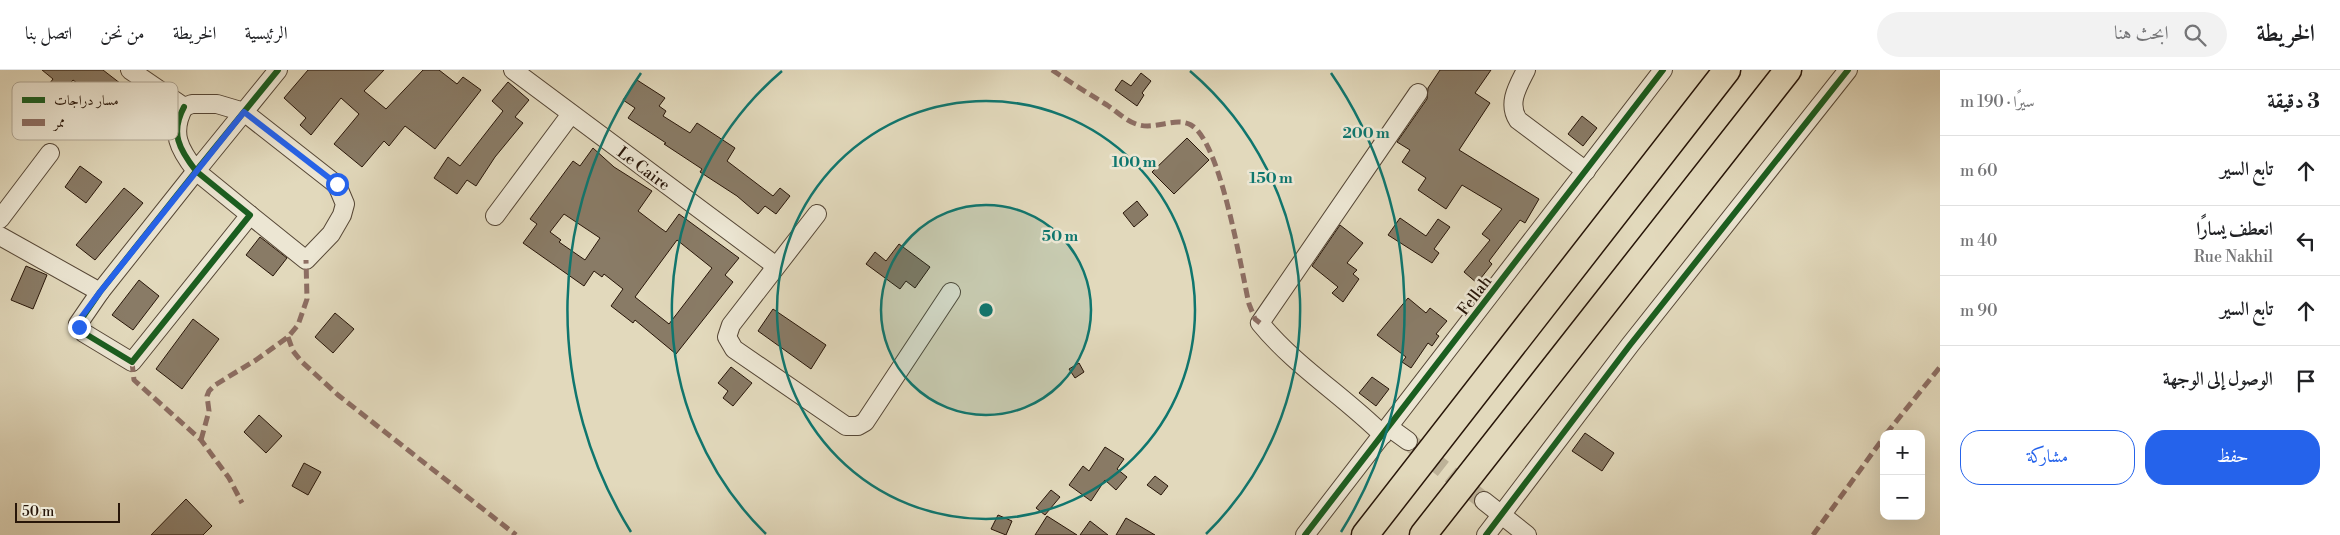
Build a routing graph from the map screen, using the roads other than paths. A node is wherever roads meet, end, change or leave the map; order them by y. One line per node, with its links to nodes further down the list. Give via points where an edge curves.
1 (130, 70): 9 (street)
2 (278, 70): 13 (street)
3 (513, 70): 14 (street, Le Caire)
4 (1526, 70): 19 (street, via 1513,99 1514,114)
5 (1663, 70): 19 (street, Fellah)
6 (1727, 70): 33 (highway)
7 (1788, 70): 34 (highway)
8 (1848, 70): 31 (street, via 1630,345)
9 (148, 82)
10 (1418, 92): 28 (street, via 1260,323 1287,351)
11 (178, 103): 12 (street)
12 (184, 107): 13 (street, via 217,104); 15 (street)
13 (244, 112): 18 (street); 21 (street, via 337,184 345,204 331,234 306,260)
14 (571, 114): 22 (street); 25 (street, Le Caire)
15 (178, 121)
16 (178, 139): 18 (street)
17 (50, 153): 23 (street)
18 (196, 171): 21 (street); 26 (street)
19 (1586, 171): 28 (street, Fellah)
20 (817, 214): 25 (street)
21 (250, 216): 26 (street, via 132,362 79,327 80,319)
22 (495, 216)
23 (0, 219)
24 (0, 236): 26 (street)
25 (776, 266): 27 (street, via 731,325 727,336 729,343 846,426 865,422)
26 (100, 292)
27 (951, 292)
28 (1386, 431): 29 (street); 32 (street, Fellah)
29 (1408, 441)
30 (1484, 501): 31 (street)
31 (1502, 515): 35 (street); 36 (street)
32 (1305, 535)
33 (1366, 535)
34 (1423, 535)
35 (1486, 535)
36 (1527, 535)

